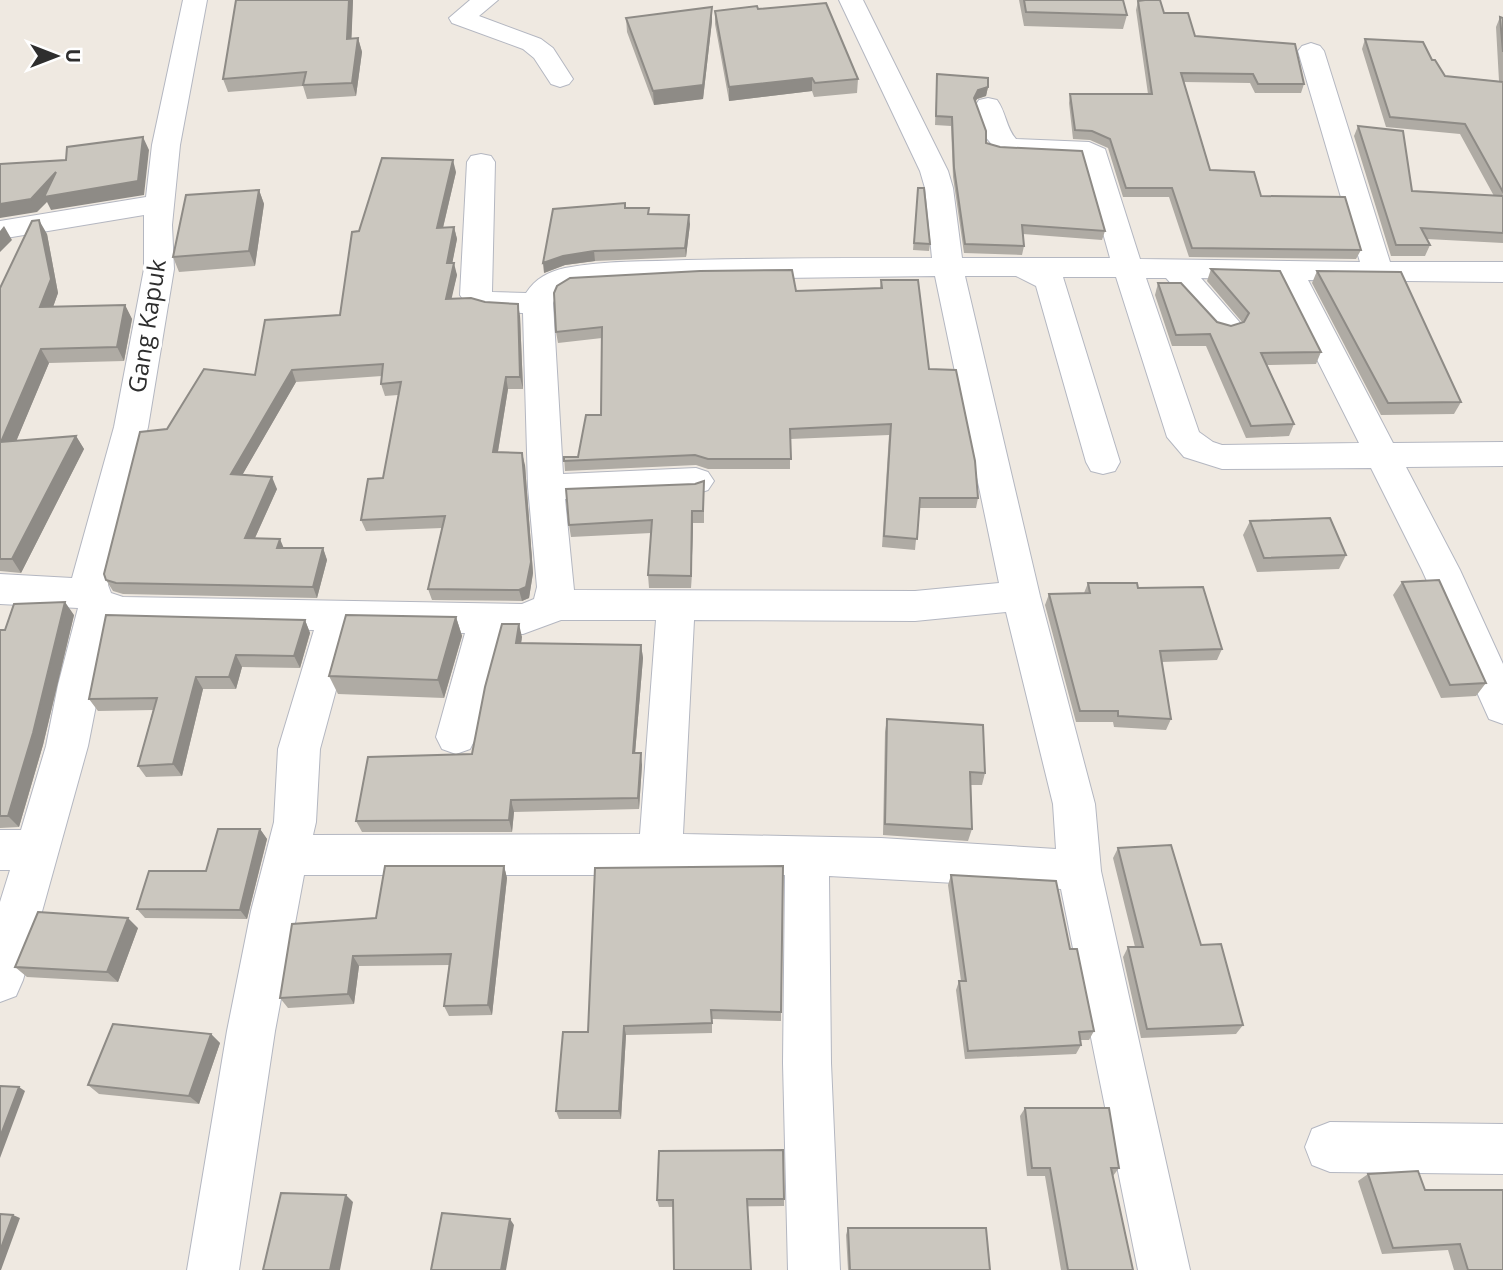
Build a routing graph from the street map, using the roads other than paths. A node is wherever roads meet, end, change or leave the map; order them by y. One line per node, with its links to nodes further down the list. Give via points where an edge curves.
1 (195, 0): 8 (street, Gang Kapuk, via 166,145)
2 (486, 0): 5 (street, via 461,18 532,44 544,52)
3 (851, 0): 10 (street, via 934,170)
4 (1311, 51): 15 (street)
5 (559, 79)
6 (988, 106): 11 (street, via 1003,144 1009,147 1088,150 1095,155)
7 (480, 162): 17 (street, via 475,295 485,302)
8 (160, 204): 9 (street); 26 (street, Gang Kapuk, via 159,269 131,427 89,585)
9 (0, 230)
10 (948, 266): 12 (street); 17 (street, via 584,275 547,285); 25 (street)
11 (1127, 266): 12 (street); 13 (street); 20 (street, via 1184,437 1193,447 1223,457)
12 (1021, 267): 21 (street, via 1050,281)
13 (1173, 267): 14 (street); 18 (street)
14 (1287, 269): 15 (street); 20 (street)
15 (1378, 272): 16 (street)
16 (1503, 272)
17 (538, 303): 23 (street)
18 (1226, 325)
19 (1503, 454): 20 (street)
20 (1381, 455): 31 (street, via 1441,570)
21 (1103, 462)
22 (696, 481): 23 (street)
23 (546, 487): 27 (street, via 556,587)
24 (0, 589): 26 (street)
25 (1021, 596): 28 (street, via 915,606); 37 (street, via 1074,804)
26 (94, 598): 29 (street, via 120,611 141,613); 33 (street, Gang Kapuk, via 67,746)
27 (550, 605): 28 (street); 30 (street, via 532,618)
28 (676, 607): 34 (street)
29 (338, 614): 30 (street); 35 (street, via 299,749 295,822)
30 (488, 620): 32 (street)
31 (1503, 707)
32 (456, 737)
33 (18, 850): 38 (street, Gang Kapuk)
34 (660, 852): 35 (street); 36 (street)
35 (287, 855): 41 (street, via 251,1031)
36 (807, 856): 37 (street); 42 (street)
37 (1079, 871): 43 (street)
38 (0, 979)
39 (1330, 1147): 40 (street)
40 (1503, 1149)
41 (213, 1270)
42 (814, 1270)
43 (1164, 1270)

